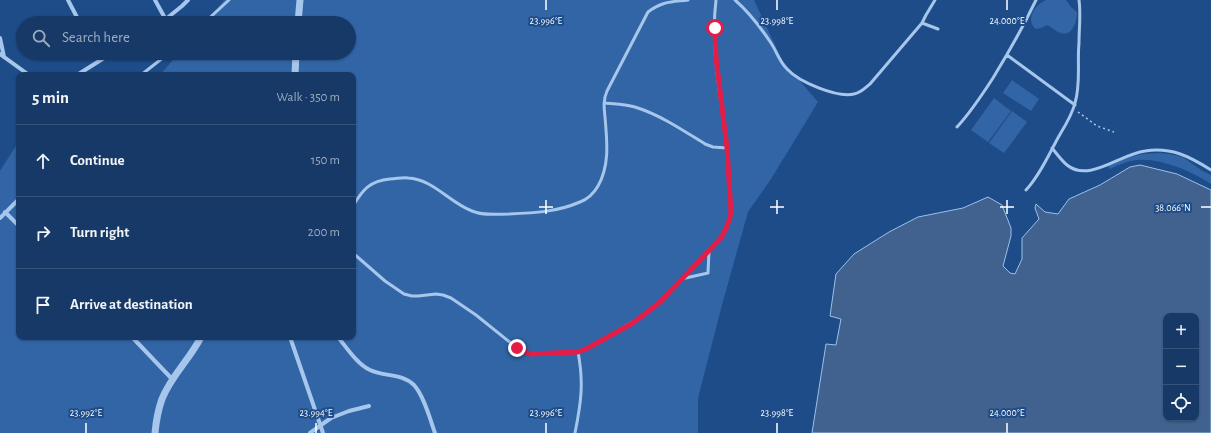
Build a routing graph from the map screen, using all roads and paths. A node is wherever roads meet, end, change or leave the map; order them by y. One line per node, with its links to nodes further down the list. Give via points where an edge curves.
1 (68, 0): 12 (street)
2 (155, 0): 13 (street)
3 (188, 0): 14 (street)
4 (229, 0): 15 (lane)
5 (300, 0): 16 (street)
6 (688, 0): 30 (lane, via 664,2 648,12 607,90)
7 (716, 0): 34 (lane, via 716,58)
8 (736, 0): 17 (lane, via 759,27 782,64 794,76 832,93 850,95 863,90)
9 (935, 0): 17 (lane)
10 (1036, 0): 21 (lane)
11 (1079, 0): 31 (lane, via 1077,92)
12 (76, 16)
13 (164, 16)
14 (171, 16)
15 (212, 16)
16 (299, 16)
17 (922, 23): 18 (lane)
18 (938, 29)
19 (0, 38): 22 (street)
20 (0, 54): 22 (street)
21 (1007, 55): 31 (lane); 32 (lane, via 980,99)
22 (4, 57): 26 (street)
23 (100, 60): 27 (street)
24 (160, 60): 28 (lane)
25 (296, 60): 29 (street)
26 (25, 72)
27 (82, 72)
28 (145, 72)
29 (295, 72)
30 (604, 103): 34 (lane, via 623,104 652,113 705,144); 39 (lane, via 607,158 604,172 591,196 582,202 544,212 485,214 465,208 431,185 408,178 379,180 369,186)
31 (1074, 107): 33 (path, via 1097,126); 35 (lane)
32 (957, 127)
33 (1114, 132)
34 (727, 148): 43 (lane, via 730,221 720,239)
35 (1052, 148): 36 (lane, via 1066,164 1080,171 1096,169 1132,153 1157,150 1181,154); 37 (lane, via 1036,178)
36 (1211, 170)
37 (1026, 190)
38 (16, 202): 40 (street)
39 (356, 202)
40 (5, 212): 41 (street); 42 (street)
41 (0, 218)
42 (16, 223)
43 (708, 251): 45 (lane); 45 (lane, via 708,273)
44 (356, 256): 50 (lane, via 404,294 436,294 451,298 523,352)
45 (682, 279): 50 (lane, via 641,317)
46 (135, 340): 51 (street)
47 (199, 340): 51 (street)
48 (291, 340): 53 (street)
49 (341, 340): 57 (street, via 369,370 407,379 415,386)
50 (578, 352): 58 (lane, via 582,370 582,397)
51 (173, 380): 54 (street, via 162,399)
52 (369, 406): 53 (street, via 331,418)
53 (320, 425): 55 (street); 56 (street)
54 (155, 433)
55 (310, 433)
56 (323, 433)
57 (435, 433)
58 (575, 433)

